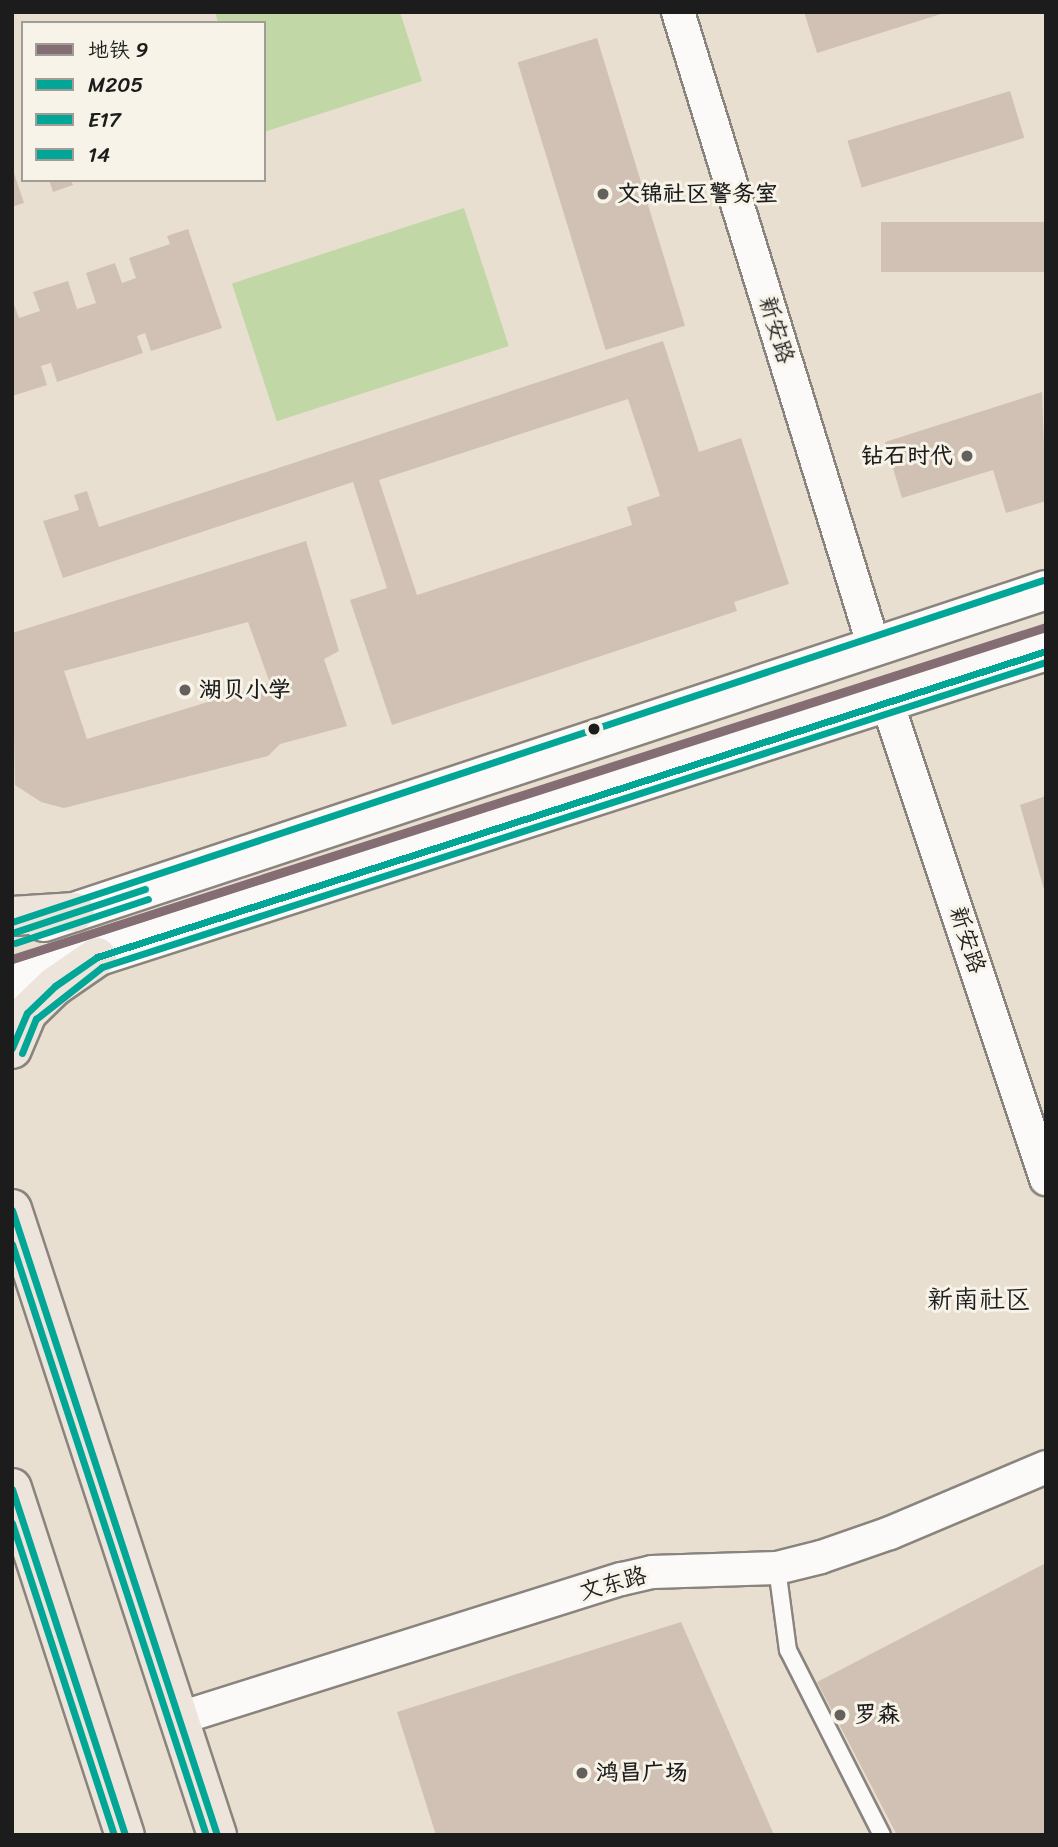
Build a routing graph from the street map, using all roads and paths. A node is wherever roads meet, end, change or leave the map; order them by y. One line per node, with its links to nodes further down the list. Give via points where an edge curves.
1 (678, 12): 3 (street, 新安路)
2 (1046, 590): 3 (street)
3 (874, 647): 6 (street)
4 (1046, 651): 5 (street)
5 (887, 702): 9 (street); 12 (street, 新安路)
6 (75, 912): 7 (highway); 8 (street)
7 (12, 916)
8 (12, 933)
9 (97, 957): 10 (street); 11 (highway, via 55,986 27,1013)
10 (12, 984)
11 (12, 1049)
12 (1046, 1179)
13 (12, 1209): 17 (highway)
14 (1046, 1467): 16 (street, 文东路, via 890,1533)
15 (12, 1488): 18 (highway)
16 (777, 1568): 17 (street, 文东路, via 652,1572 622,1579); 20 (lane, via 788,1650)
17 (180, 1718): 19 (highway)
18 (125, 1835)
19 (217, 1835)
20 (882, 1835)

